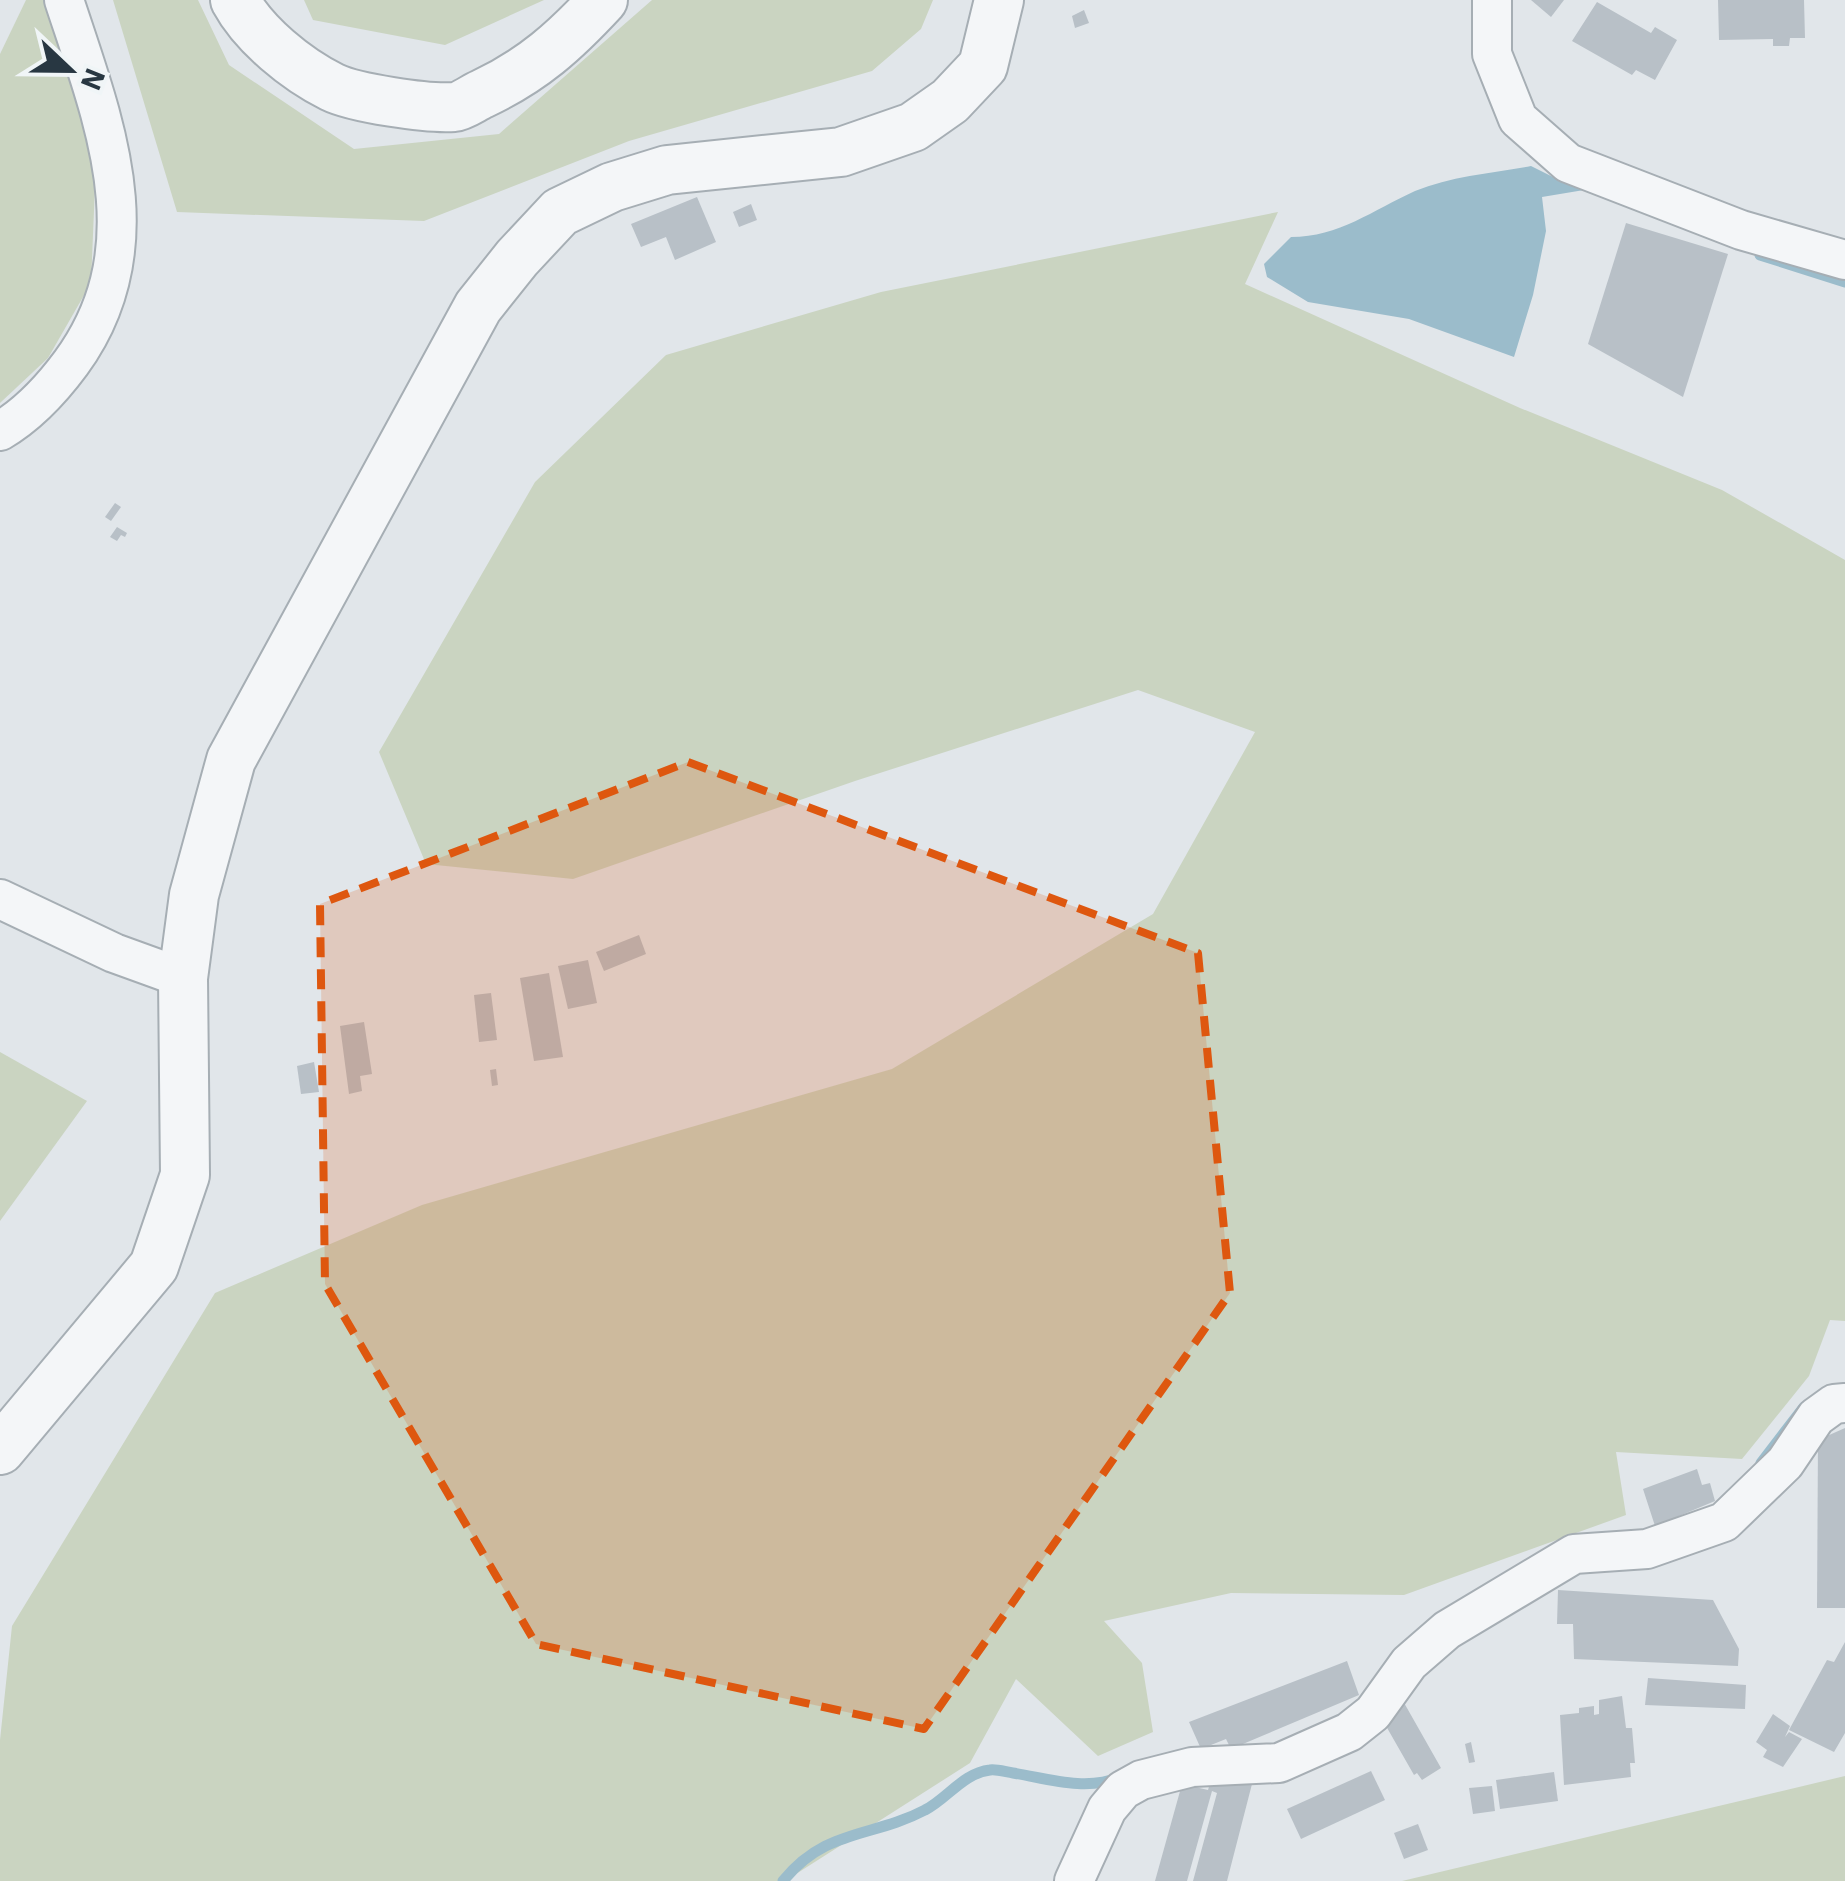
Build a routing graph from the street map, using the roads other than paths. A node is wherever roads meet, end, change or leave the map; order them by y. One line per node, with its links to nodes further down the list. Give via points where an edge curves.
1 (64, 0): 7 (street, via 108,134 118,231 109,295 52,388)
2 (235, 0): 3 (street, via 286,56 334,88 456,107 558,48)
3 (603, 0)
4 (1000, 0): 9 (street, via 983,66 913,127 841,152 667,170 612,187 560,212 516,258 478,307 231,760 194,894)
5 (1492, 0): 6 (street, via 1492,54 1518,119 1568,164 1741,230)
6 (1845, 260)
7 (0, 431)
8 (0, 899): 9 (street)
9 (183, 978): 11 (street, via 186,1175 154,1266)
10 (1845, 1403): 12 (street, via 1816,1416 1785,1464 1724,1522 1647,1549 1574,1554 1447,1630 1349,1732 1279,1763 1192,1767 1123,1790 1107,1809)
11 (0, 1450)
12 (1074, 1881)

